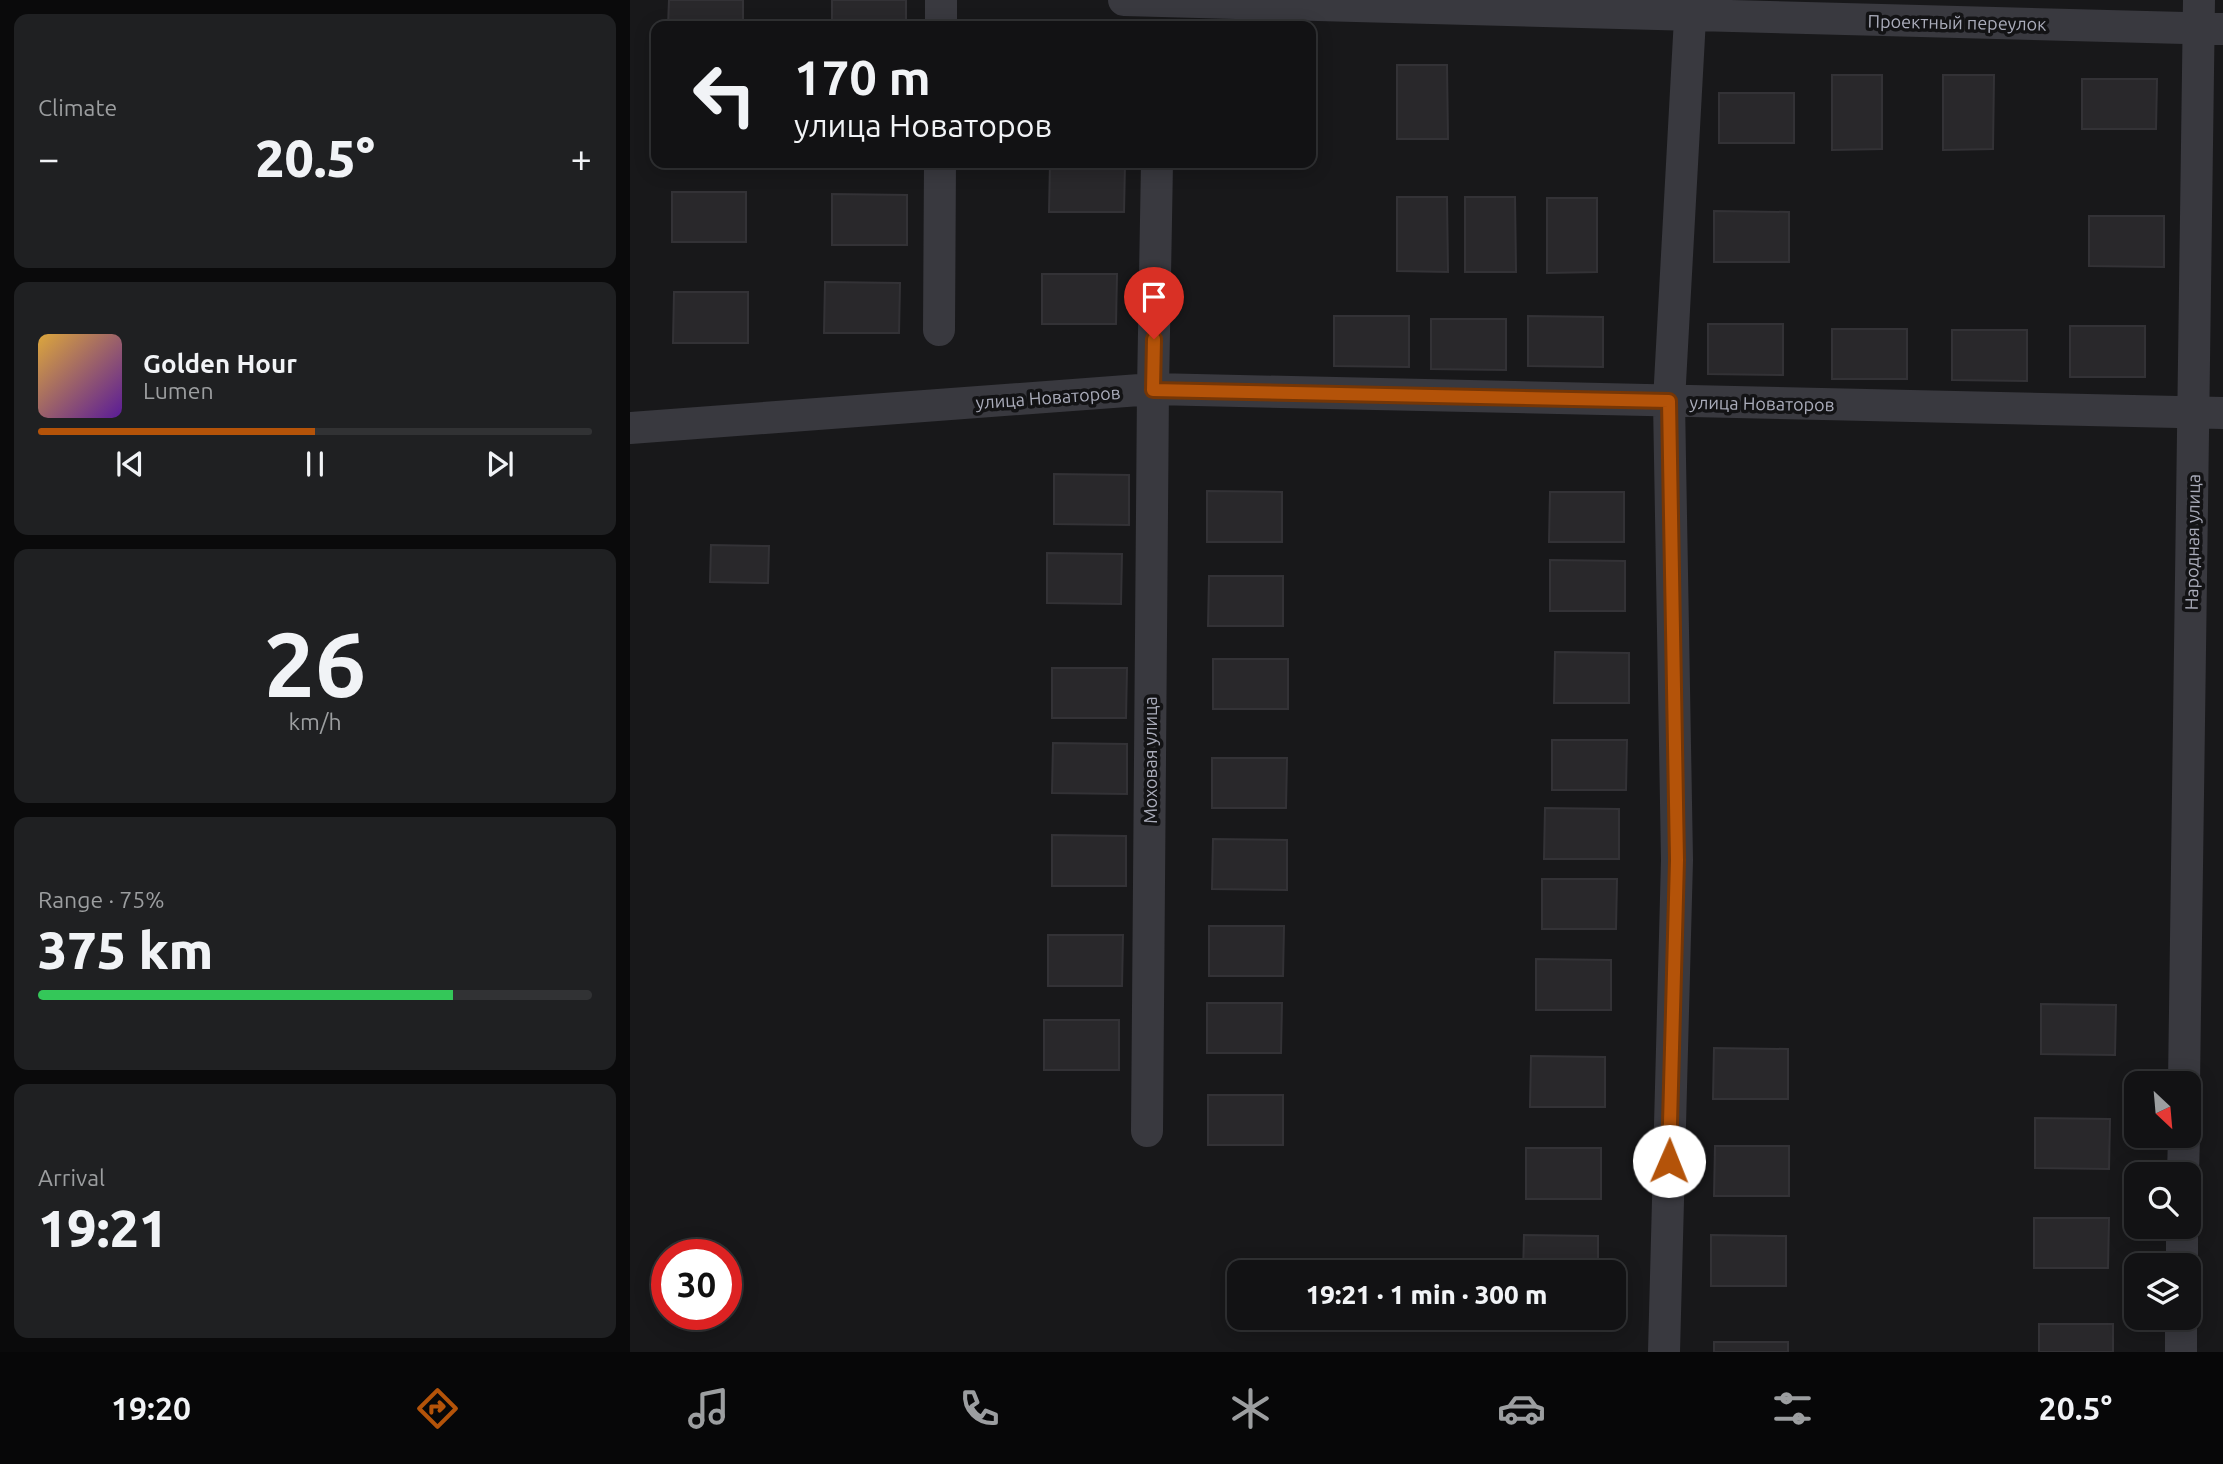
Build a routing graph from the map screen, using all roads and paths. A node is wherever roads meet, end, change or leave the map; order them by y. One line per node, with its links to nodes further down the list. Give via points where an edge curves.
1 (941, 0): 6 (street)
2 (1124, 0): 4 (street, Проектный переулок)
3 (1691, 8): 4 (street, Проектный переулок); 5 (street, Проектный переулок); 11 (street)
4 (1160, 9)
5 (2207, 19): 12 (street, Народная улица)
6 (941, 21)
7 (940, 168): 9 (street)
8 (1157, 168): 10 (street)
9 (939, 330)
10 (1153, 390): 11 (street, улица Новаторов); 13 (street, улица Новаторов); 15 (street, Моховая улица)
11 (1669, 401): 12 (street, улица Новаторов); 17 (street, via 1677,860)
12 (2208, 412): 14 (street, Народная улица)
13 (630, 428)
14 (2184, 1071)
15 (1147, 1131)
16 (2181, 1330): 18 (street)
17 (1664, 1352)
18 (2181, 1352)

